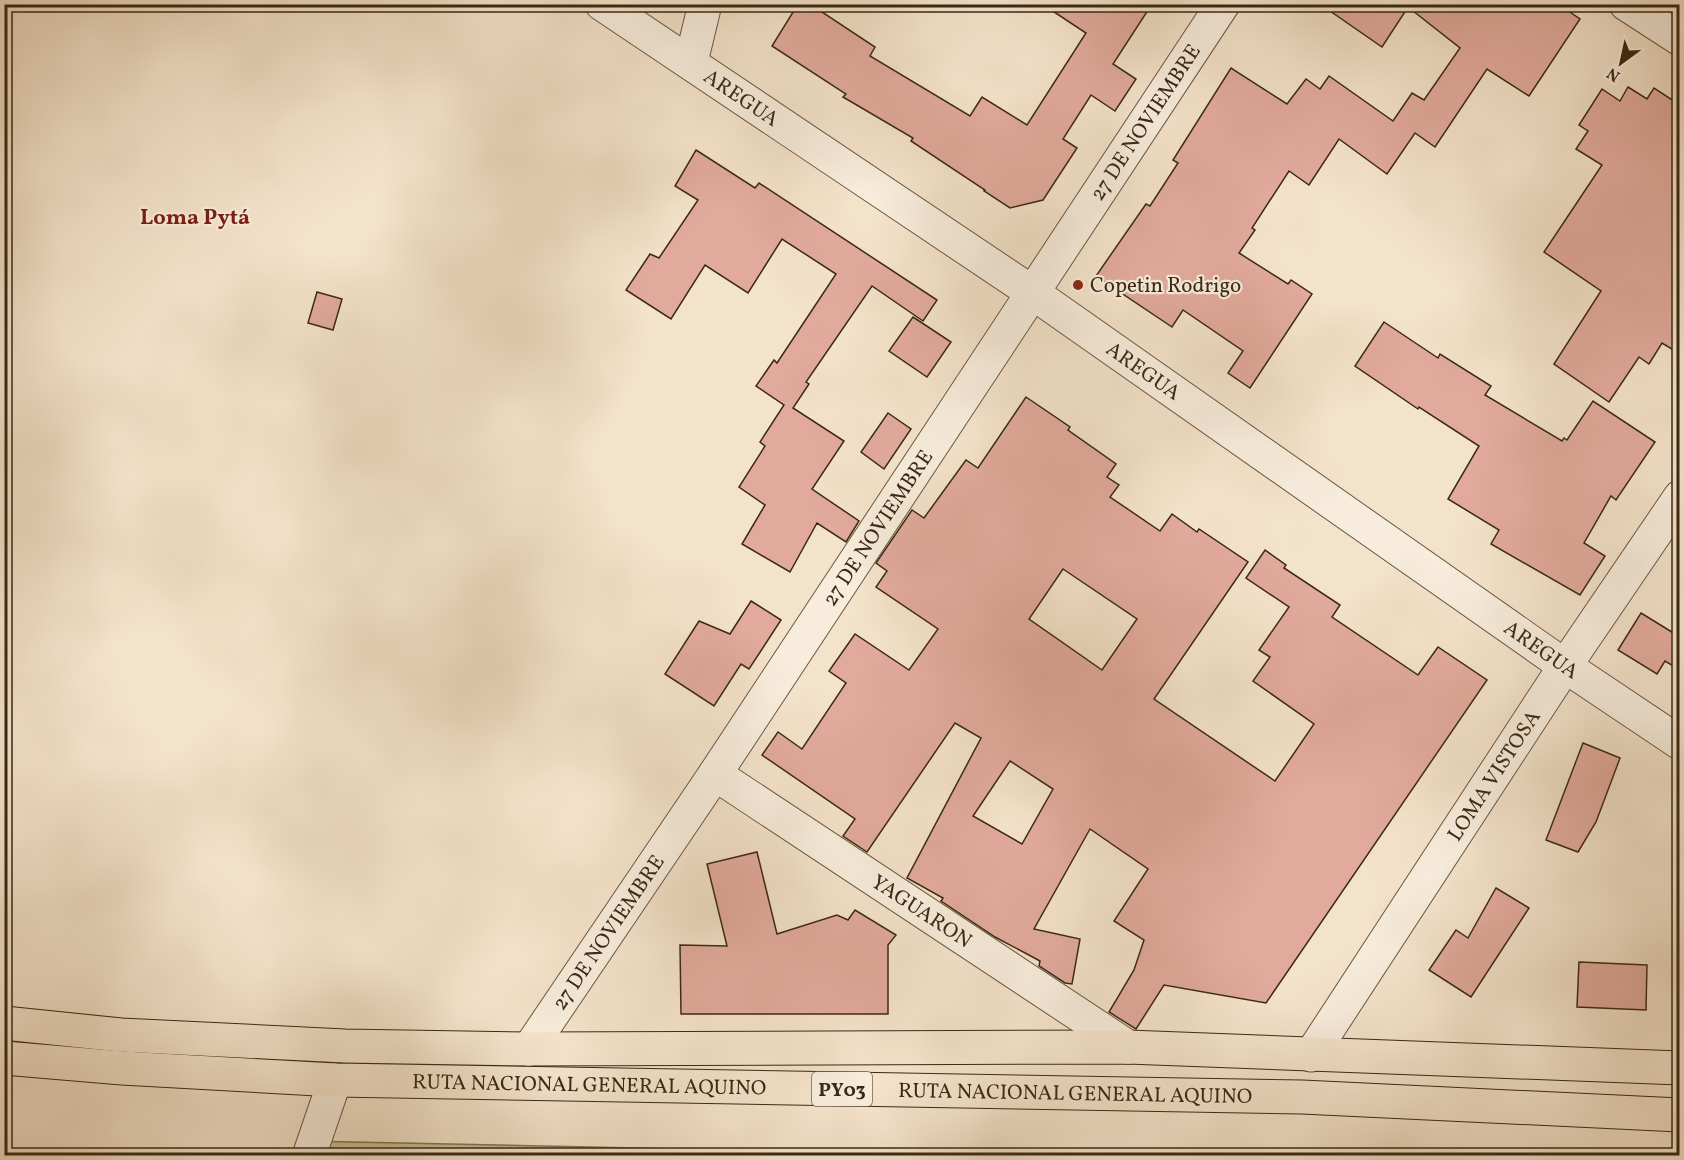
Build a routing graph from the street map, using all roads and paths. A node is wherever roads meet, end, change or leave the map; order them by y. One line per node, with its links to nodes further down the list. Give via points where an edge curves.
1 (602, 4): 6 (street, AREGUA)
2 (705, 4): 6 (street)
3 (1223, 4): 7 (street, 27 DE NOVIEMBRE)
4 (1626, 4): 5 (street)
5 (1680, 39)
6 (691, 62): 7 (street, AREGUA)
7 (1033, 293): 9 (street, AREGUA); 11 (street, 27 DE NOVIEMBRE)
8 (1680, 497): 9 (street, LOMA VISTOSA)
9 (1565, 666): 10 (street, AREGUA); 15 (street, LOMA VISTOSA)
10 (1680, 743)
11 (715, 774): 13 (street, YAGUARON); 14 (street, 27 DE NOVIEMBRE)
12 (4, 1023): 14 (highway, RUTA NACIONAL GENERAL AQUINO / PY03, via 122,1035 345,1046)
13 (1128, 1047): 14 (highway, RUTA NACIONAL GENERAL AQUINO / PY03); 15 (highway, RUTA NACIONAL GENERAL AQUINO / PY03)
14 (530, 1049)
15 (1311, 1054): 17 (highway, RUTA NACIONAL GENERAL AQUINO / PY03)
16 (4, 1058): 18 (highway, RUTA NACIONAL GENERAL AQUINO / PY03)
17 (1680, 1068)
18 (335, 1080): 19 (highway, RUTA NACIONAL GENERAL AQUINO / PY03, via 1302,1097); 20 (street)
19 (1680, 1114)
20 (309, 1155)

